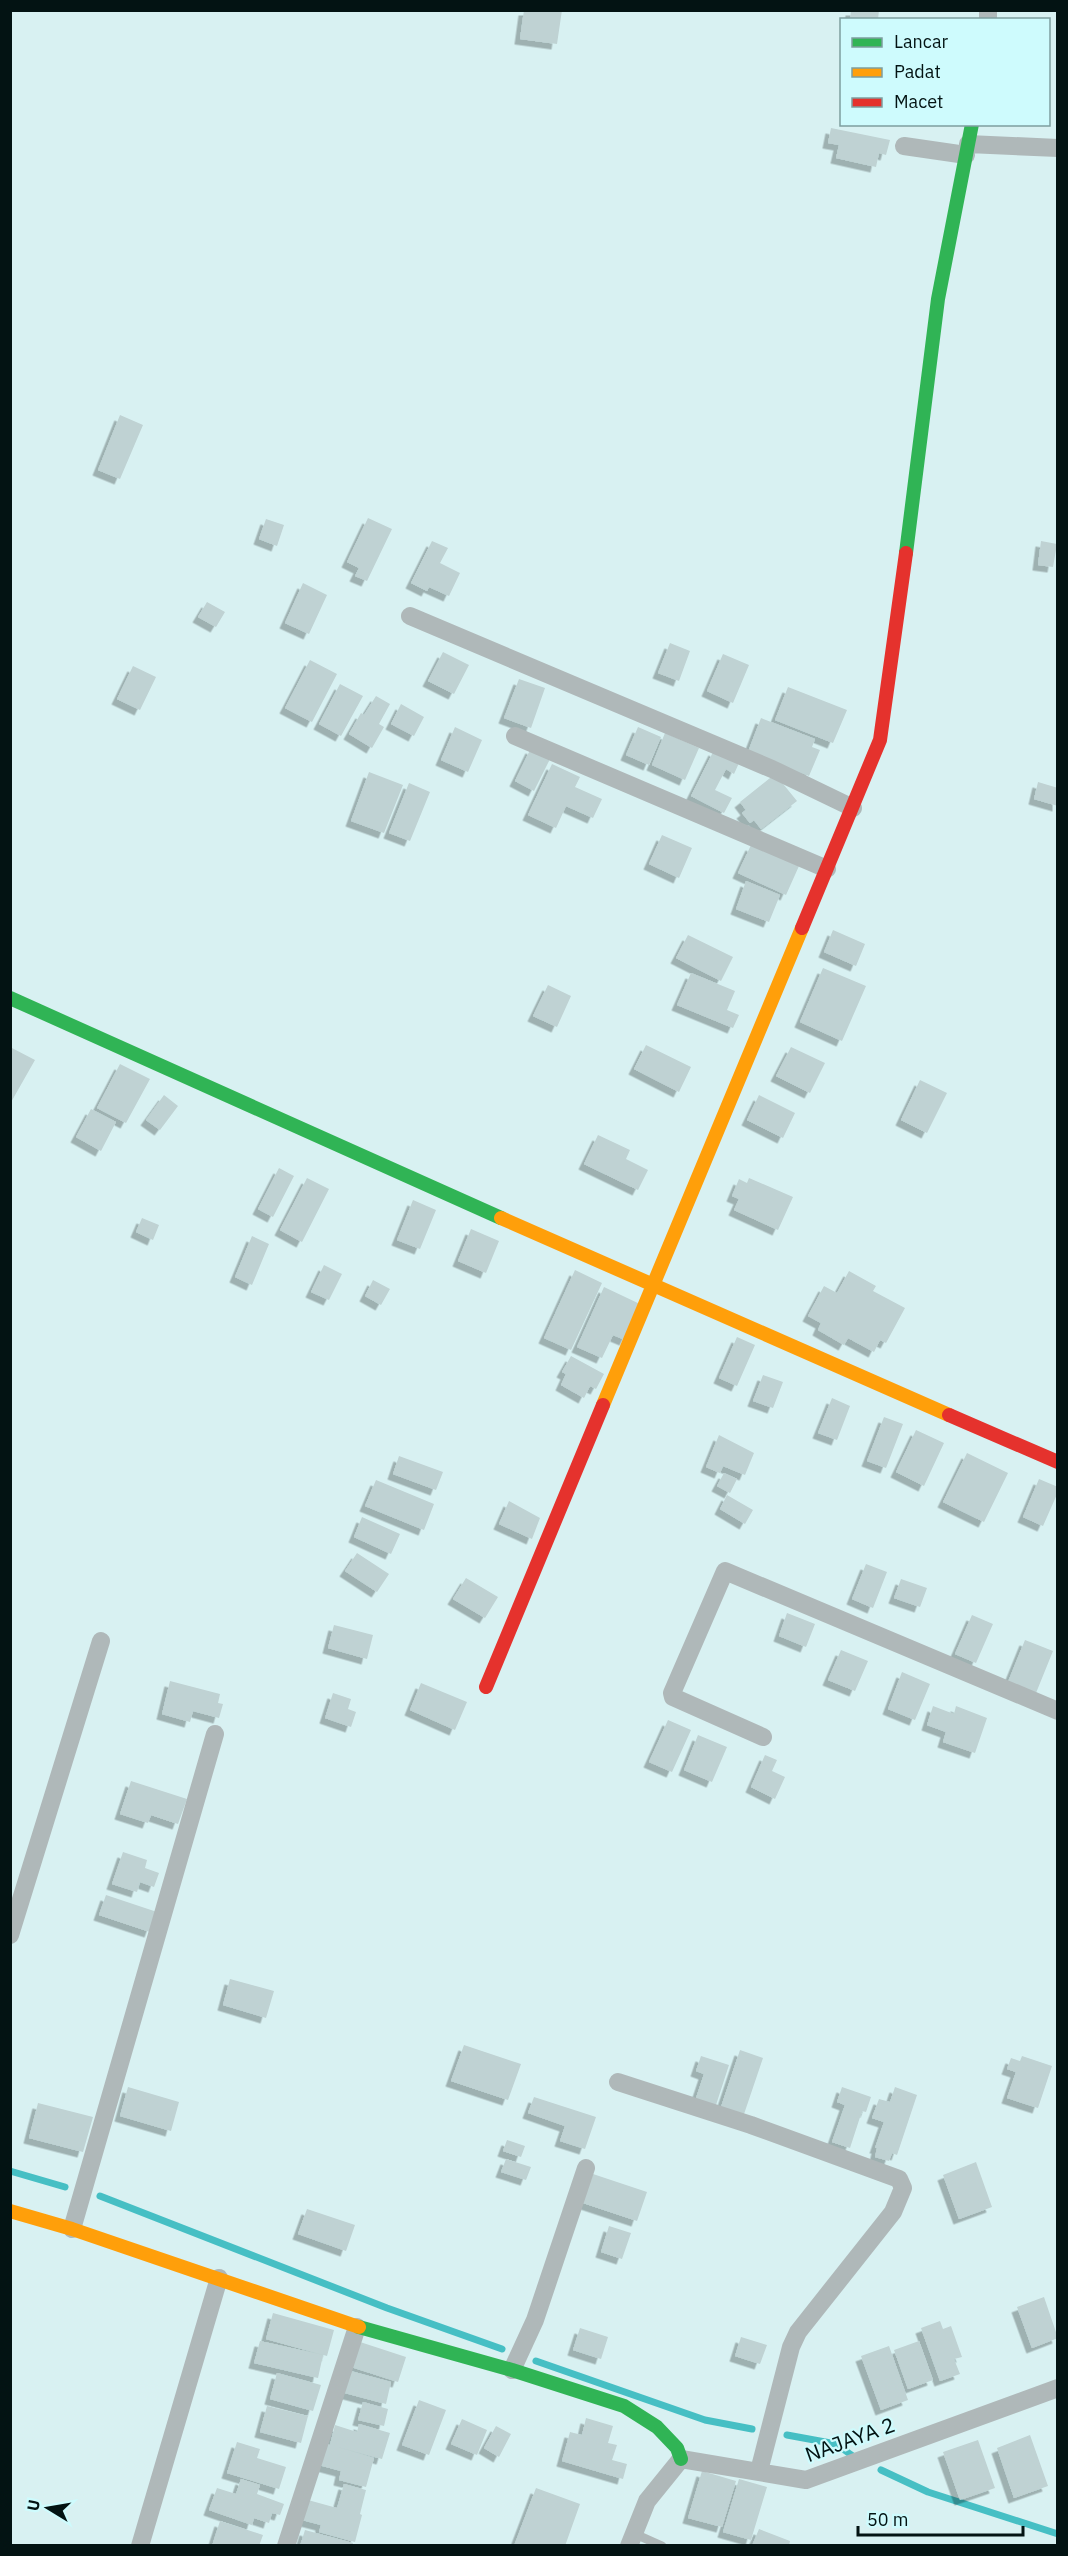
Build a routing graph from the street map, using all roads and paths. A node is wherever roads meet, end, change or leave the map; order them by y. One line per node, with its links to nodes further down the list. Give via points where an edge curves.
1 (972, 126): 4 (street)
2 (904, 146): 4 (street)
3 (1058, 148): 4 (street)
4 (967, 150): 7 (street, via 938,299 884,720)
5 (410, 616): 7 (street, via 772,769)
6 (515, 736): 8 (street)
7 (853, 808): 8 (street)
8 (827, 869): 10 (street)
9 (10, 998): 10 (street)
10 (653, 1286): 11 (street); 13 (street)
11 (1058, 1461)
12 (101, 1641): 17 (street)
13 (486, 1687)
14 (1058, 1712): 16 (street, via 726,1571 672,1693 673,1697)
15 (215, 1734): 21 (street)
16 (763, 1737)
17 (10, 1935)
18 (618, 2082): 27 (street, via 899,2179 903,2188 893,2212 798,2332)
19 (586, 2168): 24 (street, via 535,2320)
20 (10, 2211): 21 (street)
21 (72, 2229): 22 (street)
22 (219, 2278): 23 (street); 29 (street)
23 (357, 2327): 24 (street); 30 (street)
24 (512, 2370): 26 (street, via 624,2406 657,2427 677,2448)
25 (1058, 2388): 27 (street, NAJAYA 2, via 806,2480)
26 (681, 2459): 27 (street, NAJAYA 2); 28 (street, via 647,2501)
27 (759, 2471)
28 (631, 2539): 31 (lane)
29 (140, 2546)
30 (286, 2546)
31 (662, 2546)

